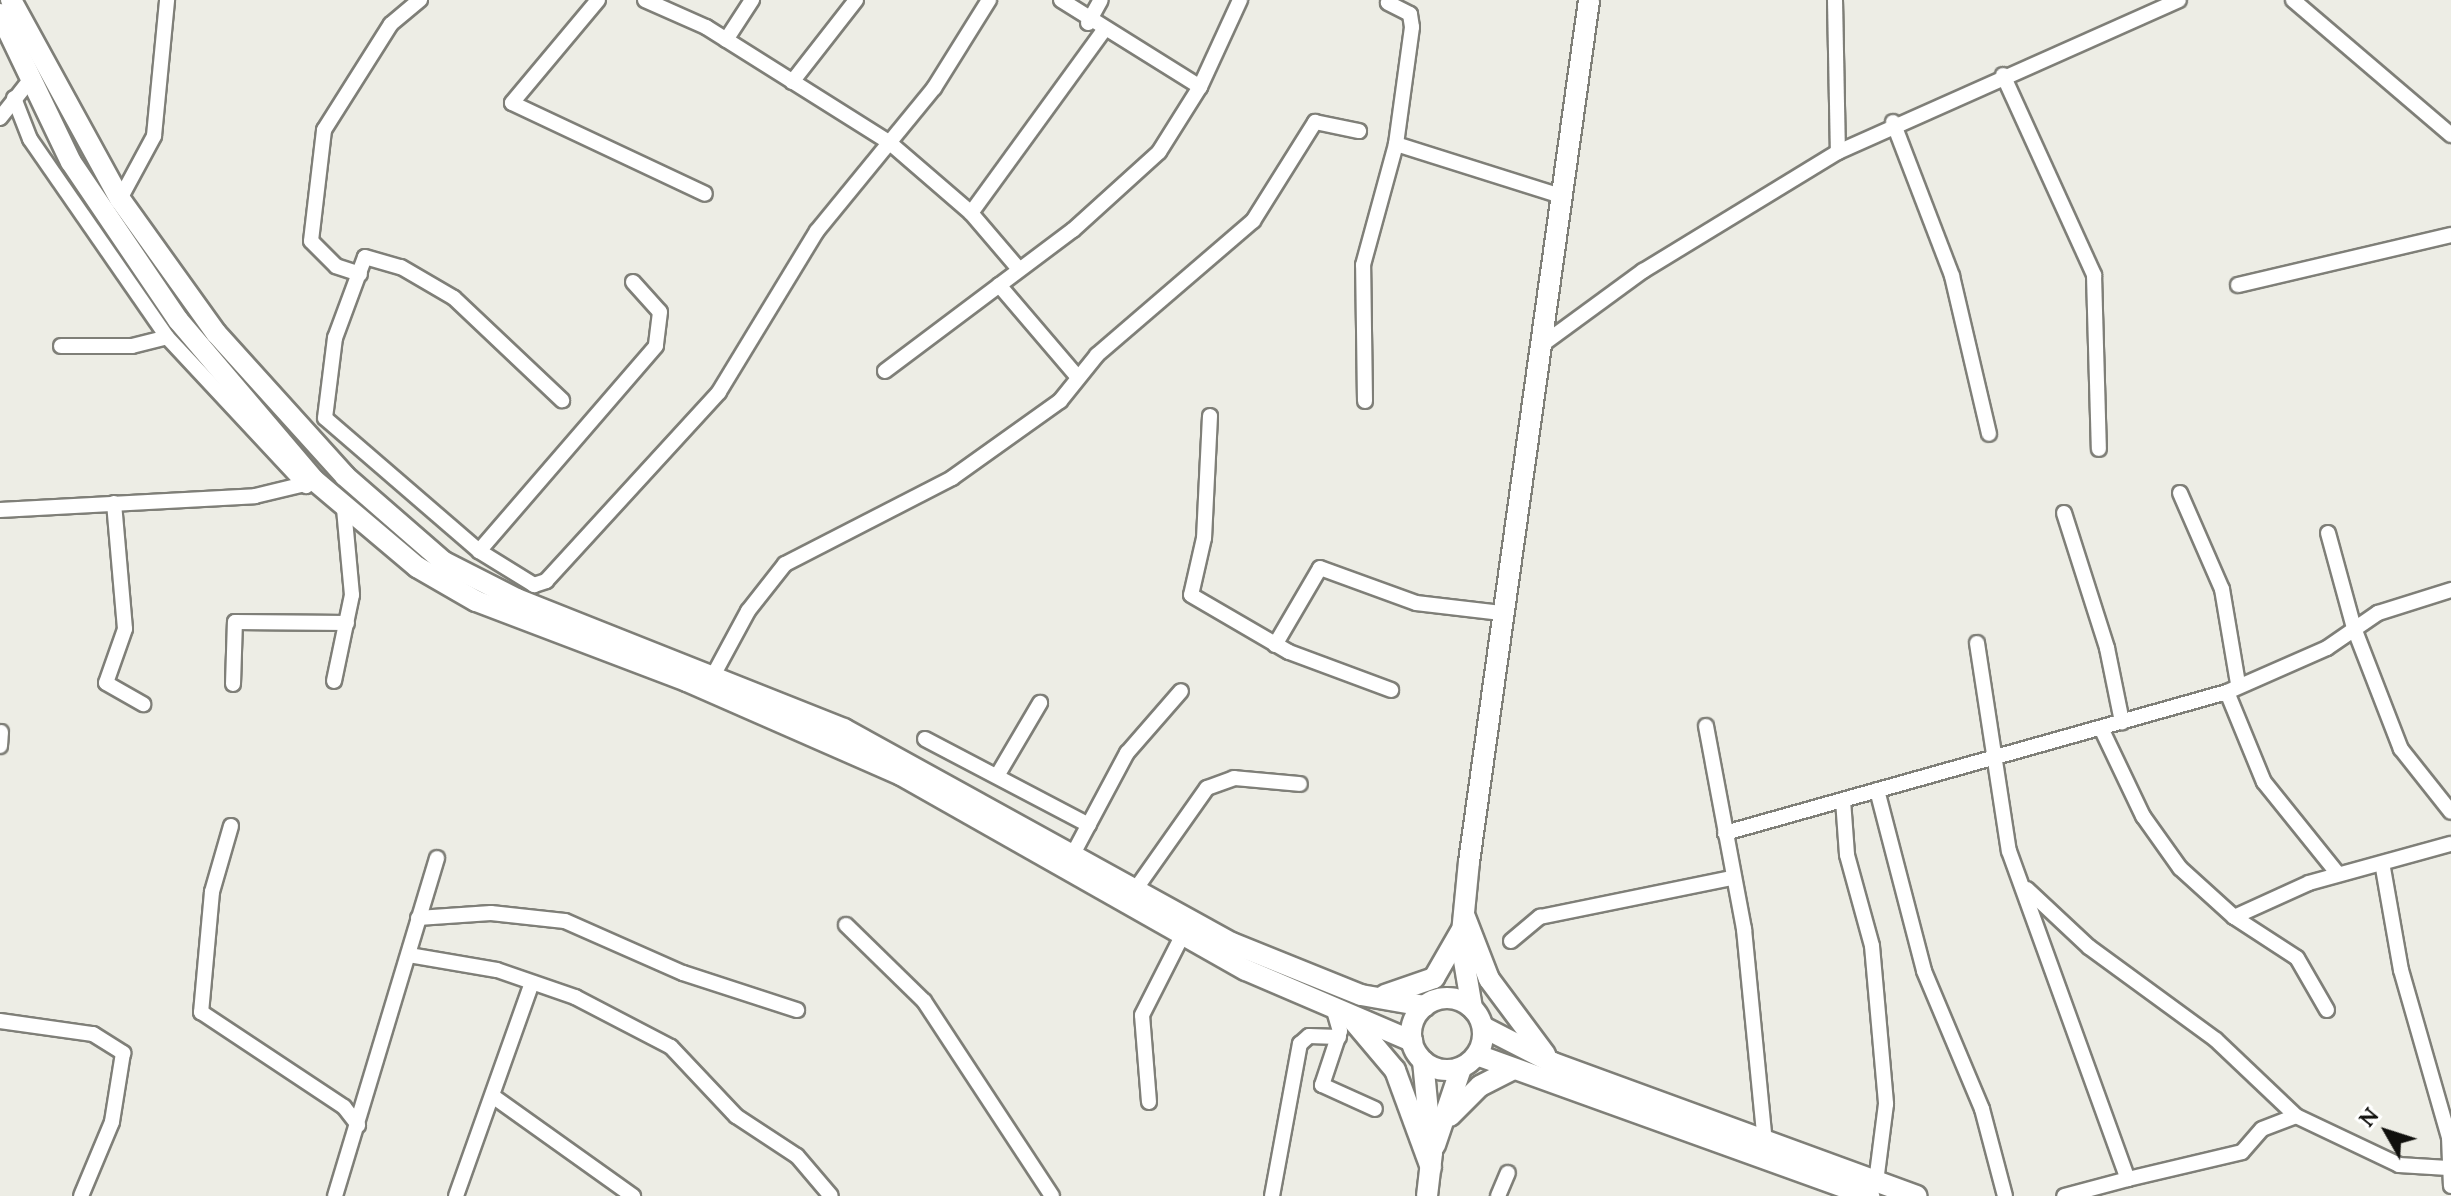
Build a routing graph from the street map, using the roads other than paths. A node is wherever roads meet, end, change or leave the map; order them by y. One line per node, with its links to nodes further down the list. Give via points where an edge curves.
1 (11, 0): 35 (main road)
2 (167, 0): 35 (street, via 154,136)
3 (420, 0): 39 (street, via 391,24 324,130 311,241 336,266)
4 (598, 0): 33 (street, via 512,103)
5 (645, 0): 20 (street)
6 (752, 0): 20 (street)
7 (856, 0): 23 (street)
8 (989, 0): 30 (street)
9 (1061, 0): 18 (street)
10 (1101, 0): 18 (street)
11 (1240, 0): 24 (street)
12 (1589, 0): 34 (main road)
13 (1835, 0): 32 (street)
14 (2179, 0): 21 (street)
15 (2293, 0): 29 (street)
16 (1388, 3): 31 (street, via 1413,19)
17 (0, 14): 22 (main road)
18 (1088, 23): 19 (street)
19 (1103, 31): 24 (street); 36 (street)
20 (726, 40): 23 (street)
21 (2003, 75): 27 (street); 52 (street, via 2094,275)
22 (30, 80): 25 (street); 53 (main road, via 71,162 178,320)
23 (792, 82): 30 (street)
24 (1200, 87): 38 (street, via 1139,172)
25 (14, 98): 26 (street); 43 (street, via 30,139)
26 (0, 118)
27 (1893, 122): 32 (street); 51 (street, via 1952,276)
28 (1359, 131): 47 (street, via 1315,122 1244,232)
29 (2451, 135)
30 (890, 143): 36 (street); 60 (street, via 817,231 719,392 546,581 534,585)
31 (1396, 144): 34 (street); 49 (street, via 1363,265)
32 (1838, 152): 45 (street, via 1643,271)
33 (705, 194)
34 (1561, 196): 45 (main road)
35 (120, 199): 67 (main road, via 277,403 404,530 498,591)
36 (971, 213): 38 (street)
37 (2451, 235): 42 (street)
38 (1018, 268): 41 (street)
39 (360, 274): 48 (street, via 365,257 374,256 439,289); 60 (street, via 335,338 325,418)
40 (633, 282): 60 (street, via 660,312 656,346)
41 (999, 285): 46 (street); 47 (street)
42 (2238, 285)
43 (167, 337): 44 (street, via 132,346); 53 (street)
44 (61, 346)
45 (1536, 350): 62 (main road)
46 (885, 371)
47 (1076, 375): 67 (street, via 1060,401 973,465 785,564 748,611)
48 (562, 400)
49 (1365, 401)
50 (1210, 416): 66 (street, via 1204,538 1191,595)
51 (1989, 434)
52 (2099, 449)
53 (310, 483): 55 (street); 56 (main road)
54 (2180, 493): 70 (street, via 2222,589)
55 (114, 503): 57 (street); 74 (street, via 125,629 106,683)
56 (344, 508): 63 (street); 100 (main road, via 457,591 901,775)
57 (0, 510)
58 (2064, 513): 75 (street, via 2107,648)
59 (2328, 533): 64 (street)
60 (479, 551)
61 (2451, 590): 64 (street, via 2413,599)
62 (1501, 613): 66 (street, via 1416,603 1320,568); 99 (main road)
63 (347, 623): 68 (street); 69 (street, via 235,622)
64 (2354, 628): 70 (street, via 2307,658); 84 (street, via 2401,749)
65 (1977, 643): 79 (street)
66 (1275, 645): 71 (street)
67 (714, 674): 89 (main road, via 921,767)
68 (334, 681)
69 (233, 684)
70 (2232, 688): 75 (street); 92 (street, via 2264,782)
71 (1391, 690)
72 (1181, 691): 85 (street, via 1127,753)
73 (1040, 703): 80 (street)
74 (143, 704)
75 (2122, 722): 77 (street)
76 (1706, 726): 87 (street)
77 (2101, 728): 79 (street); 96 (street, via 2158,838 2199,889)
78 (925, 739): 80 (street)
79 (1993, 758): 82 (street); 94 (street, via 2009,851)
80 (997, 776): 85 (street)
81 (1300, 784): 95 (street, via 1234,778 1207,788)
82 (1877, 790): 83 (street); 143 (street, via 1924,971 1982,1109)
83 (1843, 800): 87 (street); 132 (street, via 1841,823 1875,977 1886,1104)
84 (2451, 812)
85 (1089, 825): 89 (street)
86 (231, 826): 121 (street, via 212,892 201,1012)
87 (1725, 833): 93 (street)
88 (2451, 844): 91 (street)
89 (1073, 854): 95 (main road)
90 (437, 858): 97 (street)
91 (2383, 868): 92 (street); 128 (street, via 2401,970 2449,1137)
92 (2338, 874): 96 (street)
93 (1732, 878): 101 (street, via 1540,917); 126 (street)
94 (2025, 887): 123 (street, via 2089,947 2216,1040); 130 (street)
95 (1135, 890): 104 (main road, via 1232,943)
96 (2234, 917): 109 (street, via 2297,958)
97 (418, 918): 102 (street); 108 (street, via 491,913 565,921 683,973)
98 (846, 925): 138 (street, via 924,1001)
99 (1462, 929): 104 (main road, via 1423,987); 105 (main road); 106 (main road); 116 (main road, via 1510,1014)
100 (1182, 936): 107 (main road); 119 (street, via 1142,1015)
101 (1511, 941)
102 (409, 955): 103 (street); 120 (street)
103 (532, 983): 118 (street); 137 (street, via 671,1047 727,1108 797,1156)
104 (1361, 995): 105 (main road)
105 (1429, 1003): 106 (main road, via 1458,999); 113 (main road)
106 (1472, 1008): 111 (main road)
107 (1338, 1009): 112 (street); 113 (main road); 127 (main road, via 1395,1070)
108 (797, 1010)
109 (2327, 1010)
110 (0, 1021): 133 (street, via 93,1034 123,1053 112,1122)
111 (1483, 1027): 115 (main road); 116 (main road)
112 (1339, 1037): 122 (street, via 1322,1085); 139 (street, via 1309,1036 1300,1044)
113 (1412, 1041): 114 (main road)
114 (1423, 1061): 115 (main road); 127 (main road)
115 (1469, 1061): 117 (main road); 124 (main road)
116 (1553, 1063): 126 (main road)
117 (1514, 1069): 124 (main road, via 1480,1086); 132 (main road)
118 (494, 1097): 135 (street); 136 (street)
119 (1149, 1102)
120 (363, 1106): 121 (street); 125 (street)
121 (344, 1107): 125 (street)
122 (1375, 1109)
123 (2296, 1116): 128 (street, via 2399,1165); 130 (street, via 2262,1129 2242,1152)
124 (1444, 1121): 127 (main road)
125 (358, 1125): 134 (street)
126 (1765, 1143): 132 (main road)
127 (1432, 1160): 140 (main road)
128 (2448, 1168): 131 (street)
129 (1508, 1173): 141 (street)
130 (2128, 1179): 144 (street)
131 (2451, 1186)
132 (1872, 1189): 142 (main road)
133 (81, 1196)
134 (335, 1196)
135 (456, 1196)
136 (633, 1196)
137 (831, 1196)
138 (1052, 1196)
139 (1272, 1196)
140 (1427, 1196)
141 (1498, 1196)
142 (1916, 1196)
143 (2005, 1196)
144 (2064, 1196)

